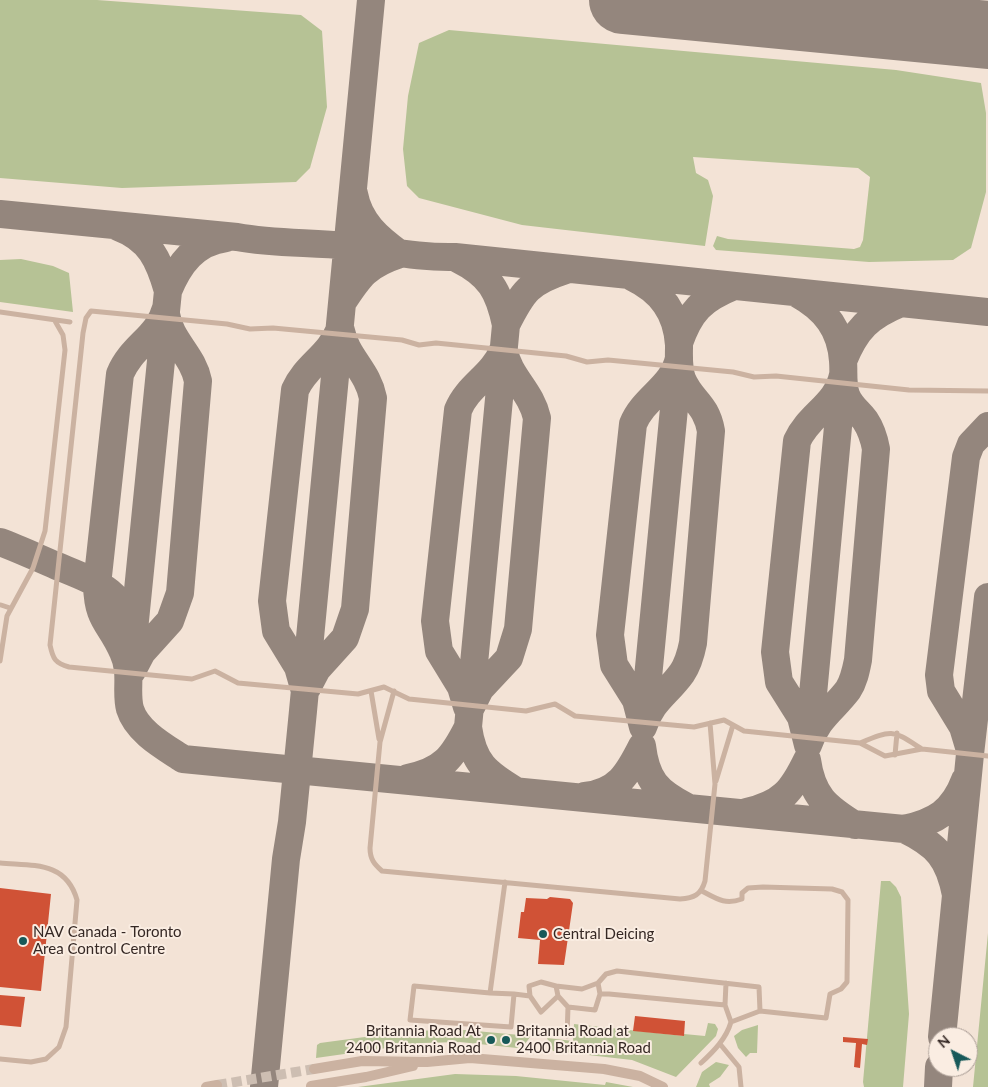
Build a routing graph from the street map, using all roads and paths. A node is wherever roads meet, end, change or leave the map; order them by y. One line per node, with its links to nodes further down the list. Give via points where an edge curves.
1 (0, 312): 2 (lane)
2 (55, 321): 3 (lane); 6 (lane, via 63,335 65,350 45,532 34,568)
3 (70, 322)
4 (988, 391): 8 (lane, via 909,390 776,376 754,377 733,372 608,360 587,362 436,343 419,345 402,340 273,328 250,329 91,311 83,333 50,645 52,657 57,663 69,667 192,679 216,671 238,683 358,694)
5 (1, 605): 6 (lane)
6 (10, 608): 7 (lane)
7 (0, 661)
8 (371, 691): 9 (lane, via 384,687); 13 (lane)
9 (394, 691): 10 (lane, via 409,699 526,711 555,704 575,716 694,727); 13 (lane)
10 (710, 723): 11 (lane, via 724,720); 18 (lane)
11 (733, 725): 14 (lane, via 744,731); 18 (lane)
12 (897, 733): 14 (lane, via 884,732); 15 (lane); 16 (lane)
13 (380, 742): 20 (lane, via 370,848 370,856 376,866 382,871)
14 (860, 743): 16 (lane, via 885,756)
15 (922, 749): 16 (lane); 17 (lane)
16 (895, 755)
17 (988, 756)
18 (716, 784): 21 (lane, via 706,881)
19 (0, 863): 36 (lane, via 59,872 70,880 77,900 66,1027 59,1047 46,1059 31,1062)
20 (505, 882): 21 (lane, via 680,899 694,897); 25 (lane)
21 (702, 891): 32 (lane, via 722,902 731,903 742,899 742,893 748,888 779,887 832,889 842,892 848,900 847,982 830,994 826,1018)
22 (598, 983): 23 (lane, via 606,974 617,971); 24 (lane, via 582,989); 27 (lane)
23 (726, 983): 30 (lane); 32 (lane, via 759,987)
24 (556, 986): 28 (lane, via 533,983 528,990); 29 (lane)
25 (490, 993): 26 (lane); 26 (lane, via 414,986 410,1020 511,1027)
26 (514, 994): 28 (lane)
27 (600, 994): 30 (lane); 31 (lane, via 596,1010)
28 (530, 996): 29 (lane, via 541,1012)
29 (558, 996): 31 (lane)
30 (725, 1005): 33 (lane)
31 (568, 1007): 34 (lane)
32 (760, 1011): 33 (lane)
33 (732, 1022): 35 (lane)
34 (567, 1036)
35 (720, 1044): 38 (lane); 44 (lane, via 740,1067)
36 (0, 1059)
37 (427, 1062): 39 (street, via 362,1061); 41 (street, via 366,1078); 43 (street, via 470,1058 604,1069 640,1076)
38 (701, 1063)
39 (314, 1069)
40 (217, 1085): 42 (street)
41 (311, 1086)
42 (206, 1087)
43 (662, 1087)
44 (741, 1087)

